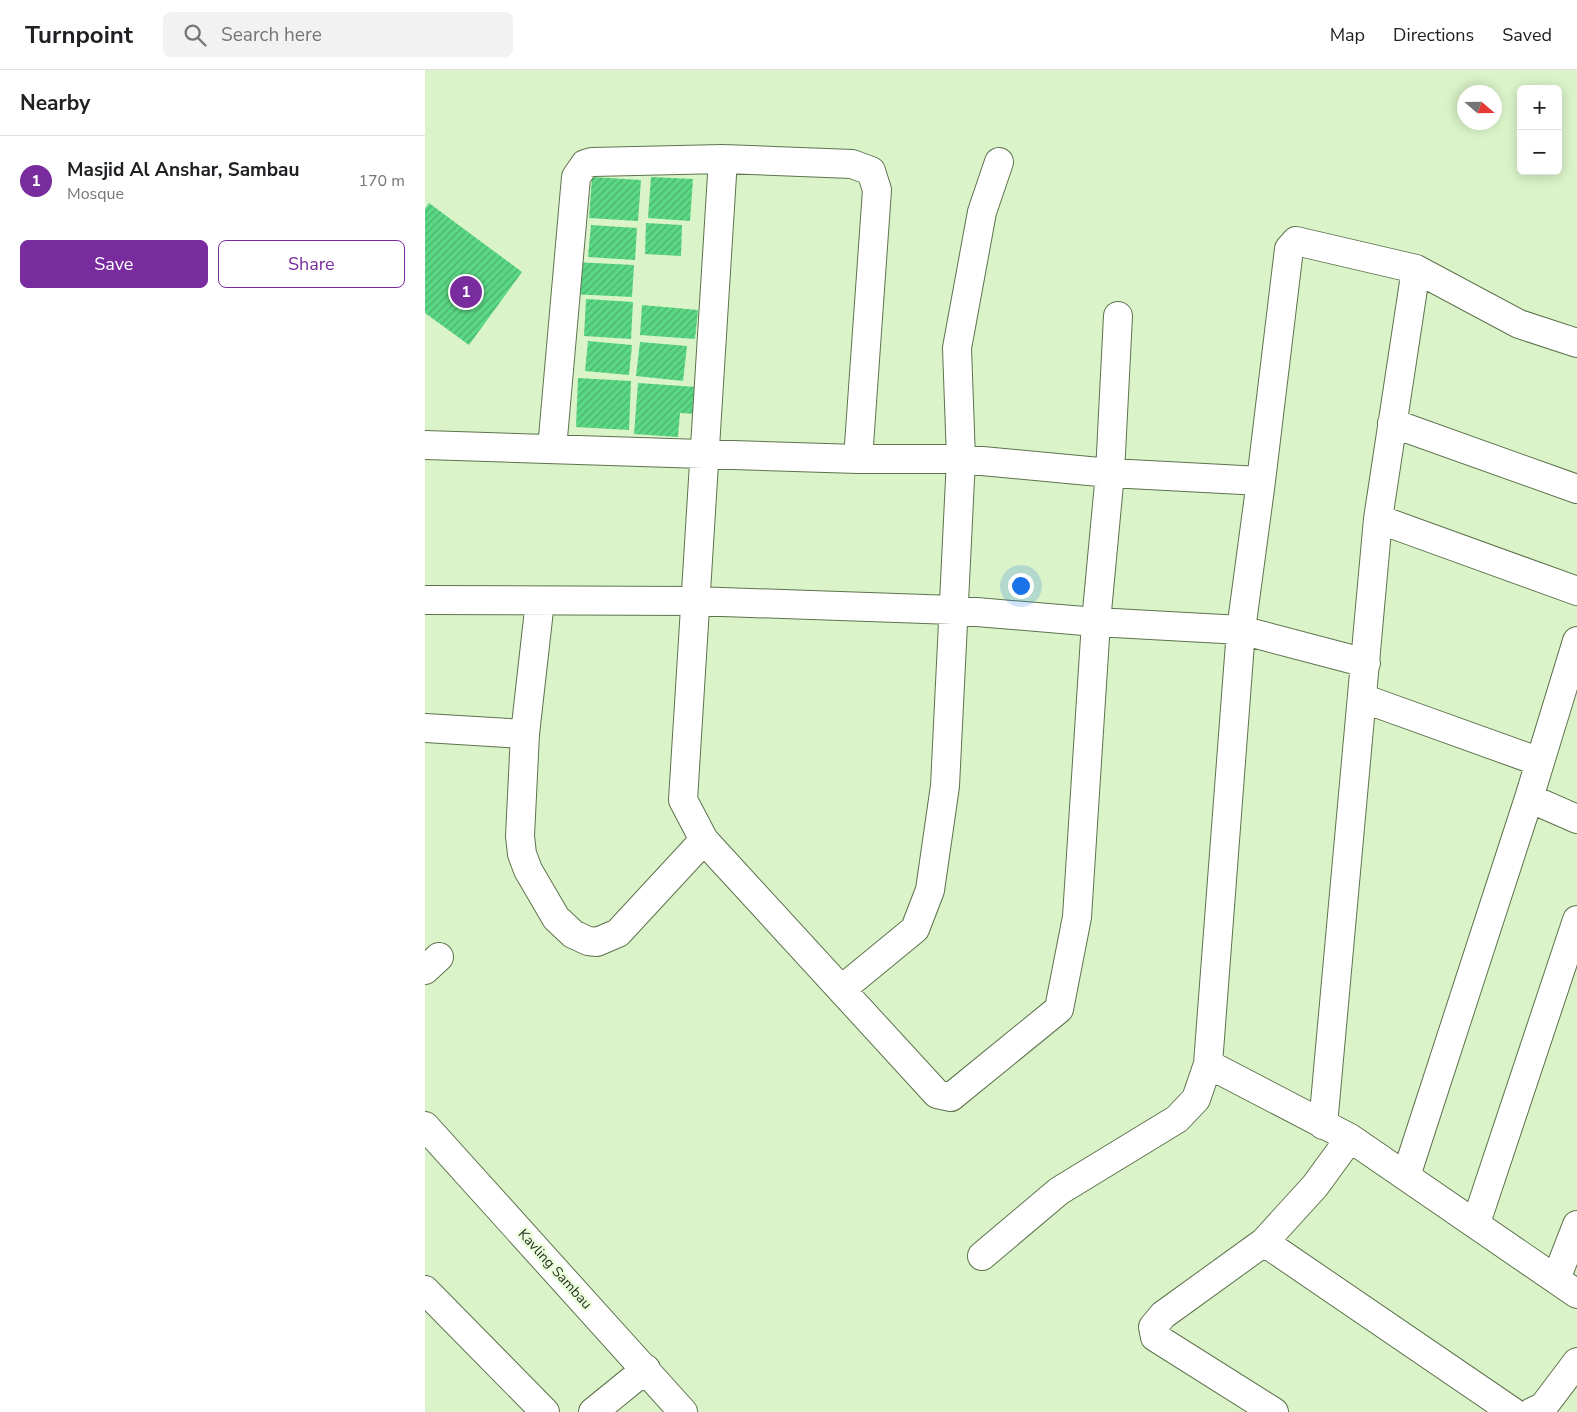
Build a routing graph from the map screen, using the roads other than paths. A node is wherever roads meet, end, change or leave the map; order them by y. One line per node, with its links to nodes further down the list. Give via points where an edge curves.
1 (723, 159): 8 (street, via 592,162 585,164 575,177); 9 (street); 10 (street, via 852,164 871,171 877,190)
2 (999, 162): 11 (street, via 982,212 957,348)
3 (1416, 269): 5 (street, via 1519,324); 6 (street); 13 (street, via 1296,241 1289,248)
4 (1118, 316): 12 (street)
5 (1577, 343)
6 (1392, 423): 14 (street); 15 (street)
7 (425, 445): 8 (street)
8 (552, 449): 9 (street)
9 (704, 452): 10 (street); 19 (street)
10 (858, 459): 11 (street)
11 (961, 459): 12 (street); 20 (street)
12 (1110, 473): 13 (street); 21 (street)
13 (1261, 481): 22 (street)
14 (1577, 489)
15 (1378, 519): 16 (street); 24 (street)
16 (1577, 592)
17 (425, 600): 18 (street)
18 (540, 601): 19 (street); 27 (street)
19 (694, 601): 20 (street); 31 (street, via 683,800)
20 (953, 610): 21 (street); 33 (street, via 945,786 930,890 915,929)
21 (1096, 622): 22 (street); 33 (street, via 1077,918 1059,1009 947,1097 937,1094)
22 (1241, 630): 24 (street); 34 (street)
23 (1577, 642): 28 (street)
24 (1365, 663): 25 (street)
25 (1362, 698): 28 (street); 35 (street)
26 (425, 728): 27 (street)
27 (525, 734): 31 (street, via 522,854 556,918 573,934 597,942 618,933)
28 (1540, 762): 29 (street)
29 (1529, 798): 30 (street); 38 (street)
30 (1577, 819)
31 (704, 840): 33 (street)
32 (1577, 920): 39 (street)
33 (842, 989)
34 (1208, 1064): 35 (street); 42 (street, via 1196,1099 1177,1119 1059,1191)
35 (1323, 1125): 37 (street)
36 (425, 1126): 46 (street, Kavling Sambau)
37 (1350, 1138): 38 (street); 41 (street, via 1315,1186)
38 (1406, 1176): 39 (street)
39 (1476, 1223): 43 (street)
40 (1577, 1225): 43 (street)
41 (1264, 1242): 47 (street); 51 (street, via 1163,1315 1153,1330 1155,1337)
42 (981, 1256)
43 (1567, 1287)
44 (425, 1290): 48 (street)
45 (1577, 1362): 52 (street, via 1543,1407)
46 (646, 1369): 49 (street); 50 (street, Kavling Sambau)
47 (1497, 1409)
48 (545, 1412)
49 (593, 1412)
50 (683, 1412)
51 (1274, 1412)
52 (1532, 1412)

